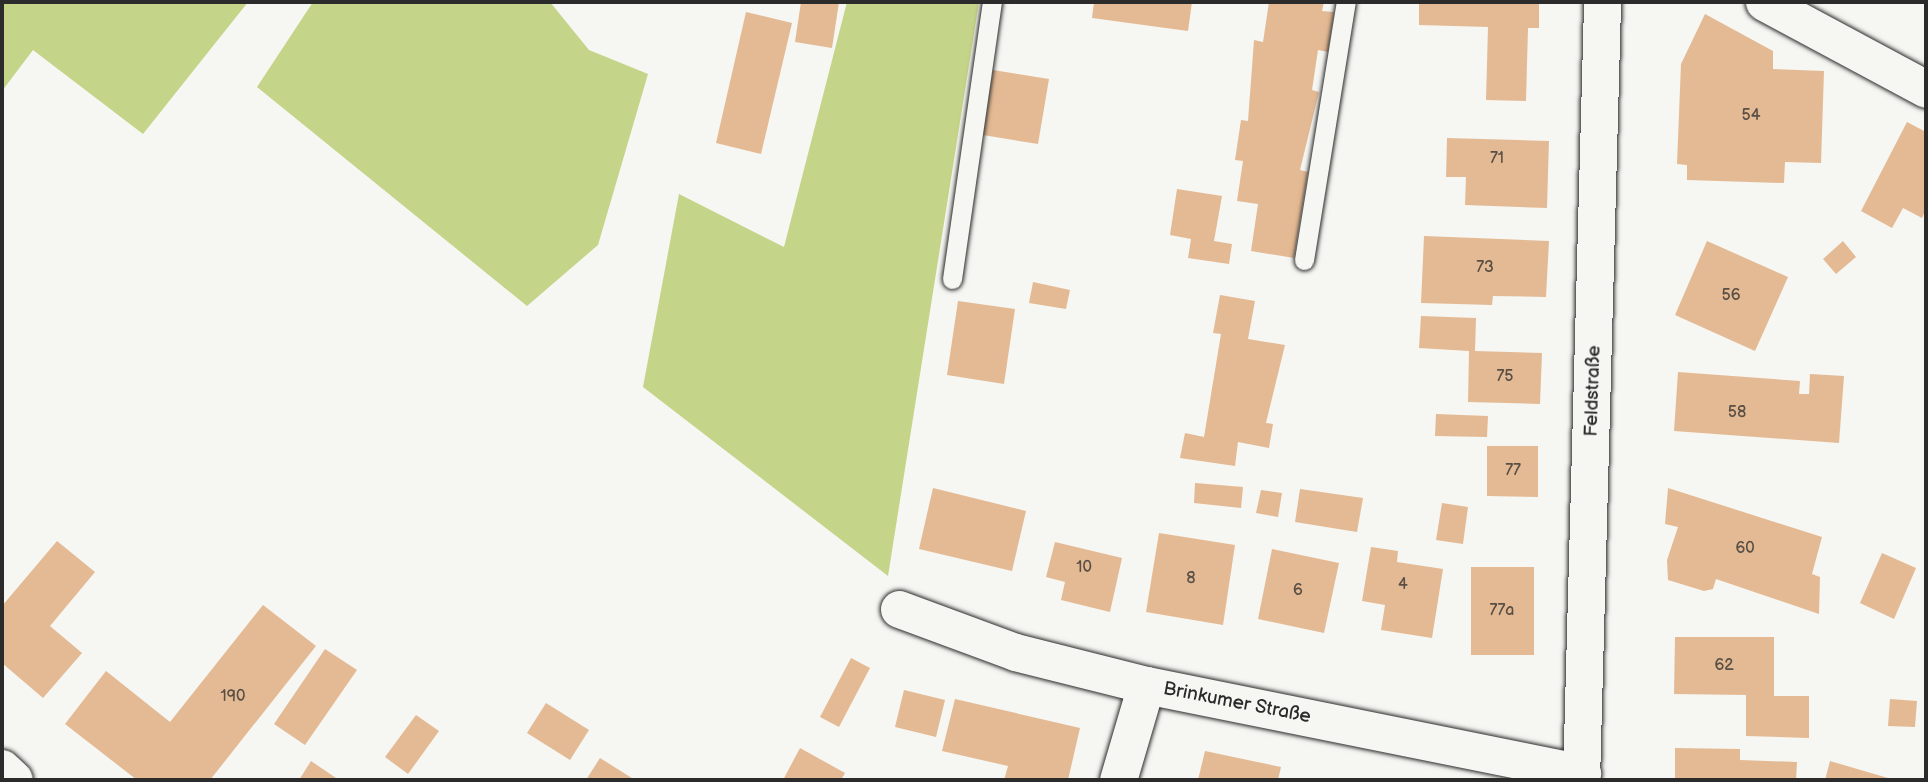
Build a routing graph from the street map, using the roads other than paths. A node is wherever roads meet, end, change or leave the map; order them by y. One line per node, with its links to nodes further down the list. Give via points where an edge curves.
1 (992, 2): 7 (lane)
2 (1346, 2): 6 (lane)
3 (1602, 2): 11 (street, Feldstraße)
4 (1764, 2): 5 (street)
5 (1926, 89)
6 (1304, 260)
7 (952, 279)
8 (899, 609): 9 (street, Brinkumer Straße, via 1015,652)
9 (1146, 685): 11 (street, Brinkumer Straße); 13 (street)
10 (2, 769): 12 (main road)
11 (1581, 777)
12 (15, 780)
13 (1118, 780)

